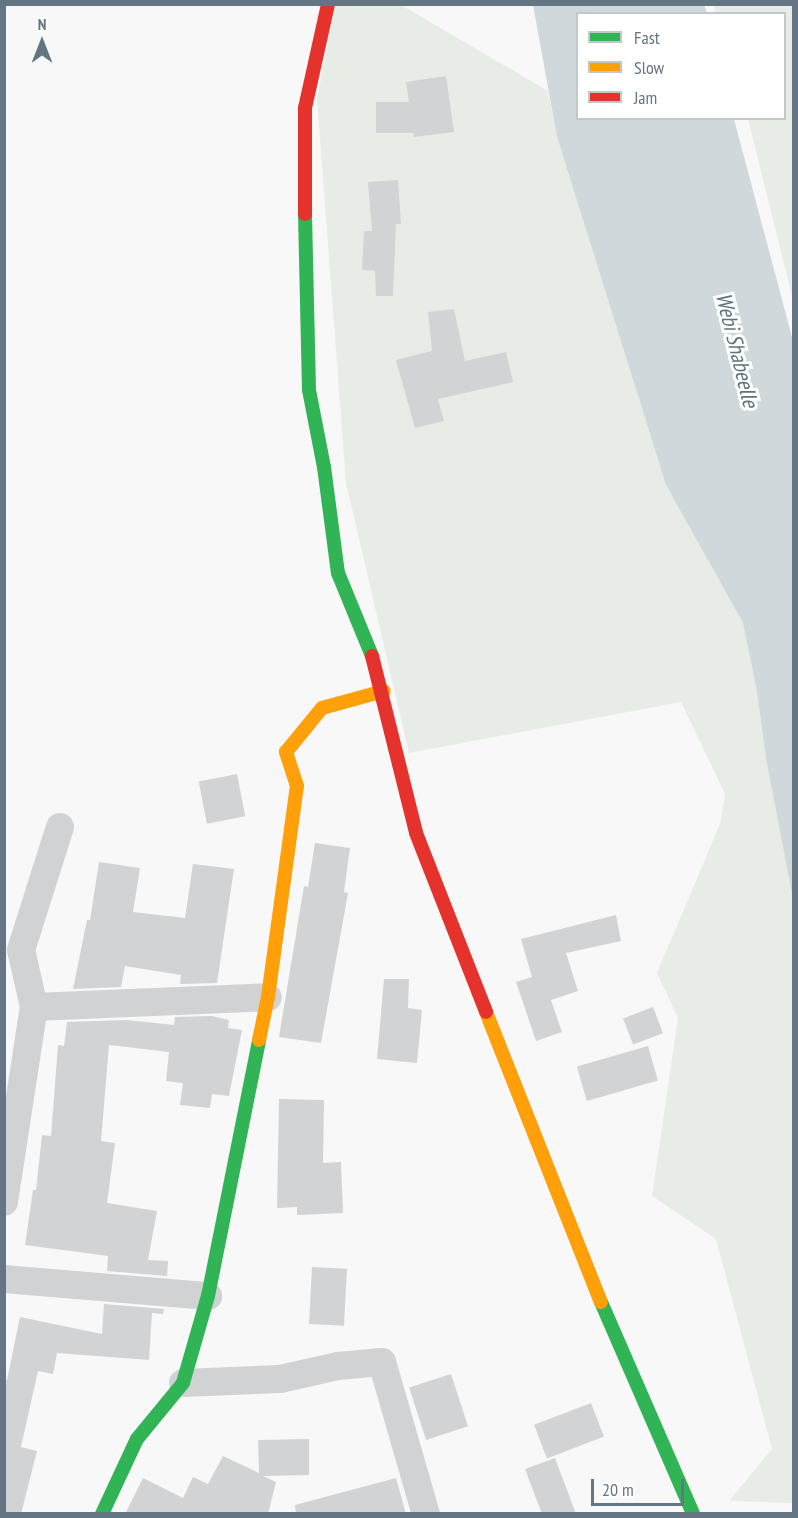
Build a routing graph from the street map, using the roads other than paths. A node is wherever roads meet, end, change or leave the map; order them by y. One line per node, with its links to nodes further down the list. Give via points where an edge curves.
1 (328, 4): 2 (street, via 305,108 309,390 338,573)
2 (384, 691): 4 (street, via 322,708 286,752 297,786); 12 (street, via 416,833 582,1260)
3 (60, 827): 5 (street, via 21,950)
4 (268, 997): 5 (street); 8 (street)
5 (34, 1007): 6 (street)
6 (4, 1203)
7 (4, 1279): 8 (street)
8 (208, 1296): 9 (street)
9 (183, 1383): 10 (street, via 137,1438); 11 (street, via 280,1379 338,1366 382,1362)
10 (102, 1514)
11 (426, 1514)
12 (693, 1514)

